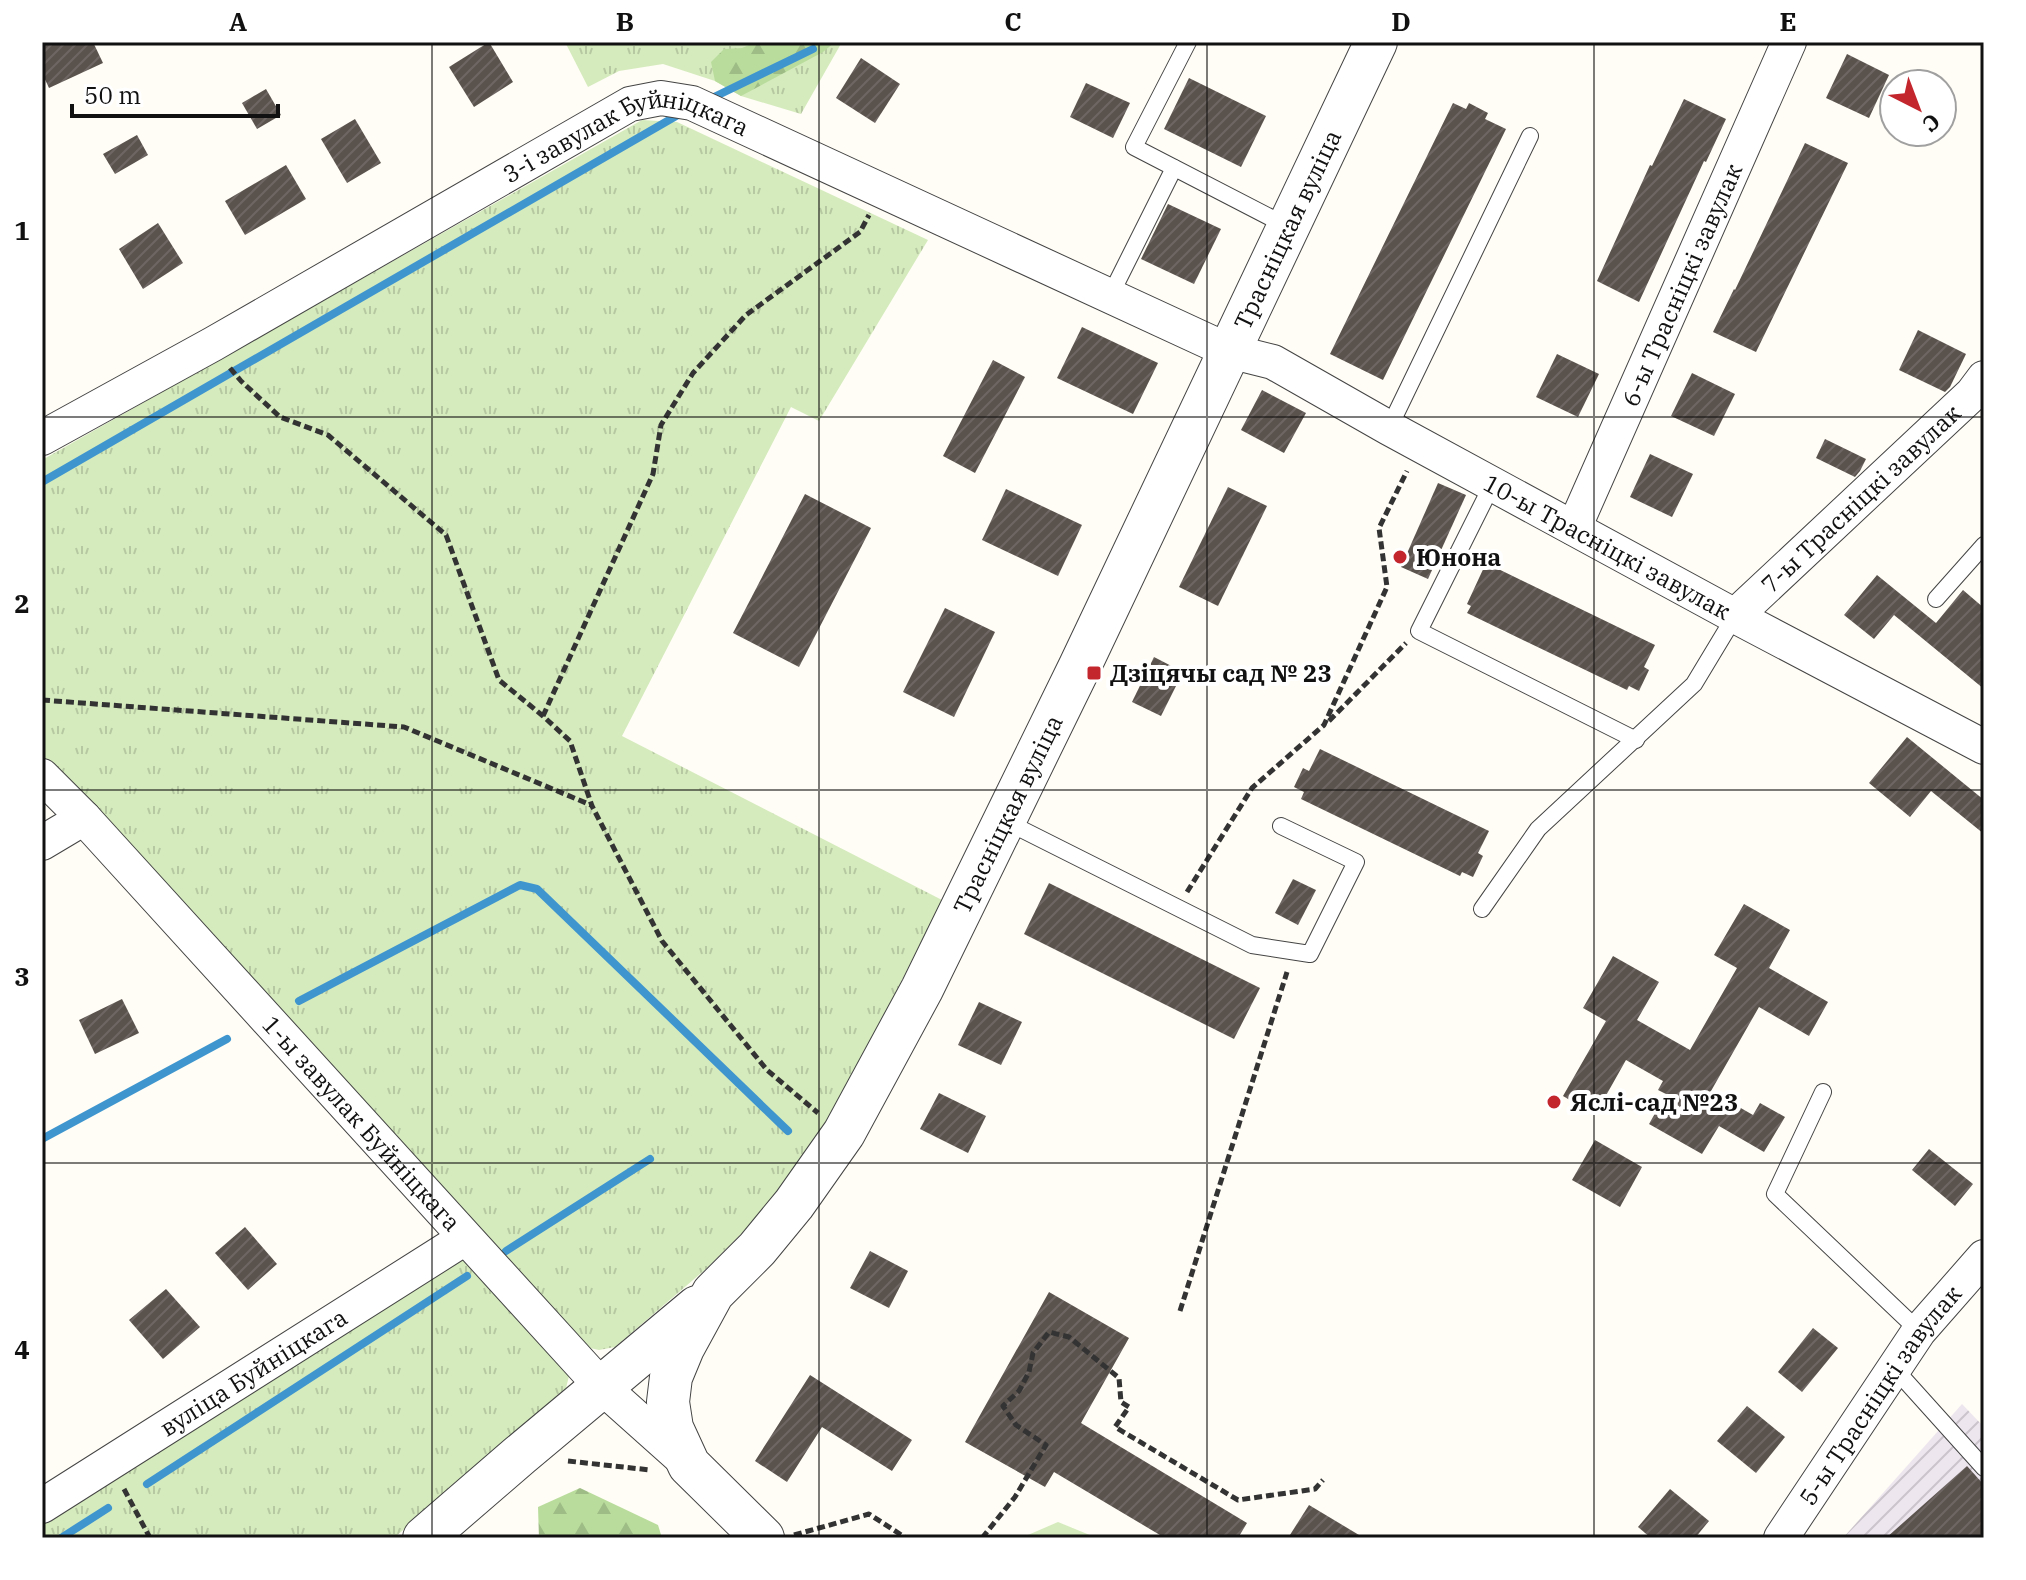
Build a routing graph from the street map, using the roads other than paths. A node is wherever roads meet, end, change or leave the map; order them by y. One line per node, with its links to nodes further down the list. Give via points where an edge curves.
1 (1188, 42): 5 (lane, via 1134,147)
2 (1376, 42): 6 (street, Трасніцкая вуліца)
3 (1789, 42): 13 (street, 6-ы Трасніцкі завулак)
4 (1530, 136): 10 (lane)
5 (1174, 168): 6 (lane); 7 (lane)
6 (1289, 226): 8 (street, Трасніцкая вуліца)
7 (1110, 296): 8 (street, 3-і завулак Буйніцкага); 11 (street, 3-і завулак Буйніцкага, via 692,103 661,98 630,104)
8 (1229, 351): 10 (street, 10-ы Трасніцкі завулак, via 1273,362); 21 (street, Трасніцкая вуліца)
9 (1984, 378): 16 (street, 7-ы Трасніцкі завулак)
10 (1389, 428): 12 (street, 10-ы Трасніцкі завулак)
11 (42, 438)
12 (1493, 483): 13 (street, 10-ы Трасніцкі завулак); 17 (lane, via 1419,631)
13 (1574, 528): 16 (street, 10-ы Трасніцкі завулак)
14 (1984, 545): 15 (lane)
15 (1936, 599)
16 (1735, 616): 17 (lane, via 1694,684); 18 (street, 10-ы Трасніцкі завулак)
17 (1636, 740): 24 (lane, via 1538,829)
18 (1984, 747)
19 (42, 776): 20 (street, 1-ы завулак Буйніцкага)
20 (84, 818): 23 (street); 26 (street, 1-ы завулак Буйніцкага)
21 (1005, 821): 22 (lane, via 1252,945 1310,954 1356,862); 28 (street, Трасніцкая вуліца, via 844,1133 794,1204)
22 (1281, 826)
23 (42, 843)
24 (1482, 909)
25 (1823, 1092): 29 (lane, via 1775,1194)
26 (465, 1238): 31 (street, 1-ы завулак Буйніцкага); 34 (street, вуліца Буйніцкага)
27 (1984, 1257): 29 (street, 5-ы Трасніцкі завулак)
28 (713, 1293): 31 (street); 33 (street, Трасніцкая вуліца, via 671,1377 668,1402)
29 (1919, 1331): 30 (street, 5-ы Трасніцкі завулак)
30 (1894, 1368): 32 (lane); 37 (street, 5-ы Трасніцкі завулак)
31 (602, 1387): 33 (street, 1-ы завулак Буйніцкага); 35 (street)
32 (1984, 1468)
33 (676, 1469): 36 (street, Трасніцкая вуліца)
34 (42, 1506)
35 (424, 1538)
36 (763, 1538)
37 (1781, 1538)

